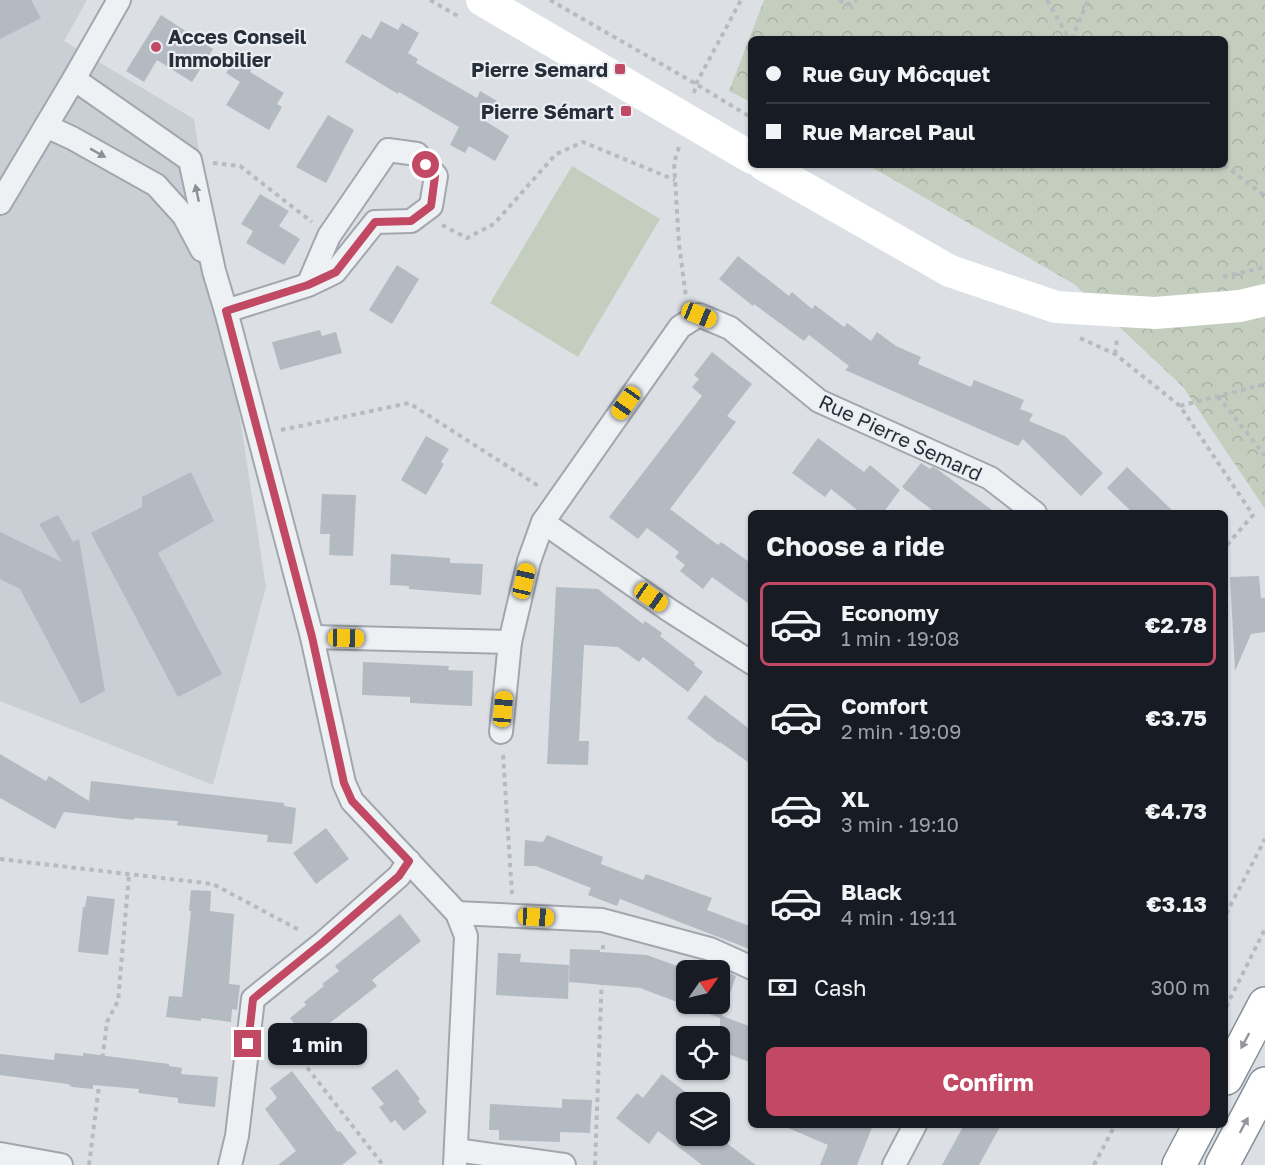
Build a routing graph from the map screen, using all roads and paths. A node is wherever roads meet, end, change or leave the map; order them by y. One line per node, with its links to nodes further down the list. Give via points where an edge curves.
1 (118, 0): 10 (street)
2 (482, 0): 13 (street)
3 (550, 0): 11 (path)
4 (839, 0): 5 (path, via 846,5)
5 (857, 0)
6 (1047, 0): 8 (path)
7 (1088, 0): 9 (path)
8 (1068, 36)
9 (1071, 36)
10 (74, 79): 12 (street); 14 (street)
11 (748, 116)
12 (46, 126): 19 (street); 22 (street, one-way to 22, via 156,185 184,216)
13 (748, 156)
14 (190, 160): 21 (path, via 240,166); 22 (street, one-way to 14)
15 (769, 168): 24 (street, via 950,271 1056,307 1155,313 1240,306)
16 (1228, 168): 18 (path)
17 (675, 180): 20 (path, via 583,142 556,154 494,224 467,238)
18 (1265, 196)
19 (0, 203)
20 (420, 214): 21 (street, via 431,206 435,176 417,154 388,150); 23 (street, via 411,221 375,222 336,272)
21 (329, 236): 23 (street)
22 (214, 271): 25 (street)
23 (308, 285): 25 (street)
24 (1265, 300)
25 (226, 311): 30 (street)
26 (1115, 354): 29 (path)
27 (1265, 384): 28 (path)
28 (1218, 396): 29 (path); 31 (path)
29 (1180, 406): 35 (path, via 1253,515)
30 (259, 435): 32 (path, via 409,403); 36 (street)
31 (1265, 456)
32 (559, 499): 33 (street, Rue Pierre Semard, via 680,327 699,315 730,328 819,401 990,478); 34 (street, Rue Pierre Semard)
33 (1031, 510)
34 (543, 522): 37 (street, Rue Pierre Semard, via 529,561); 38 (street)
35 (1228, 544)
36 (312, 637): 37 (street); 42 (street, via 344,783 352,801)
37 (510, 642): 39 (street, Rue Pierre Semard)
38 (748, 660)
39 (501, 732): 46 (path)
40 (1265, 839): 44 (path)
41 (0, 859): 43 (path)
42 (409, 861): 45 (street); 49 (street, via 399,876)
43 (129, 874): 49 (path, via 213,884); 62 (path, via 118,1001 107,1022)
44 (1228, 910)
45 (457, 913): 46 (street); 60 (street, via 466,936)
46 (514, 916): 47 (street)
47 (602, 920): 50 (street, via 710,948); 66 (path, via 604,956)
48 (1265, 929): 52 (path)
49 (323, 942): 51 (street)
50 (748, 966)
51 (253, 999): 63 (street); 64 (path)
52 (1228, 1003)
53 (1265, 1004): 54 (highway, one-way to 54)
54 (1228, 1074)
55 (1265, 1084): 70 (highway, one-way to 55)
56 (913, 1128): 67 (street)
57 (1113, 1128): 68 (path)
58 (1198, 1128): 69 (highway)
59 (0, 1154): 61 (street)
60 (456, 1158): 65 (street)
61 (61, 1165)
62 (89, 1165)
63 (230, 1165)
64 (383, 1165)
65 (564, 1165)
66 (595, 1165)
67 (894, 1165)
68 (1094, 1165)
69 (1179, 1165)
70 (1222, 1165)

